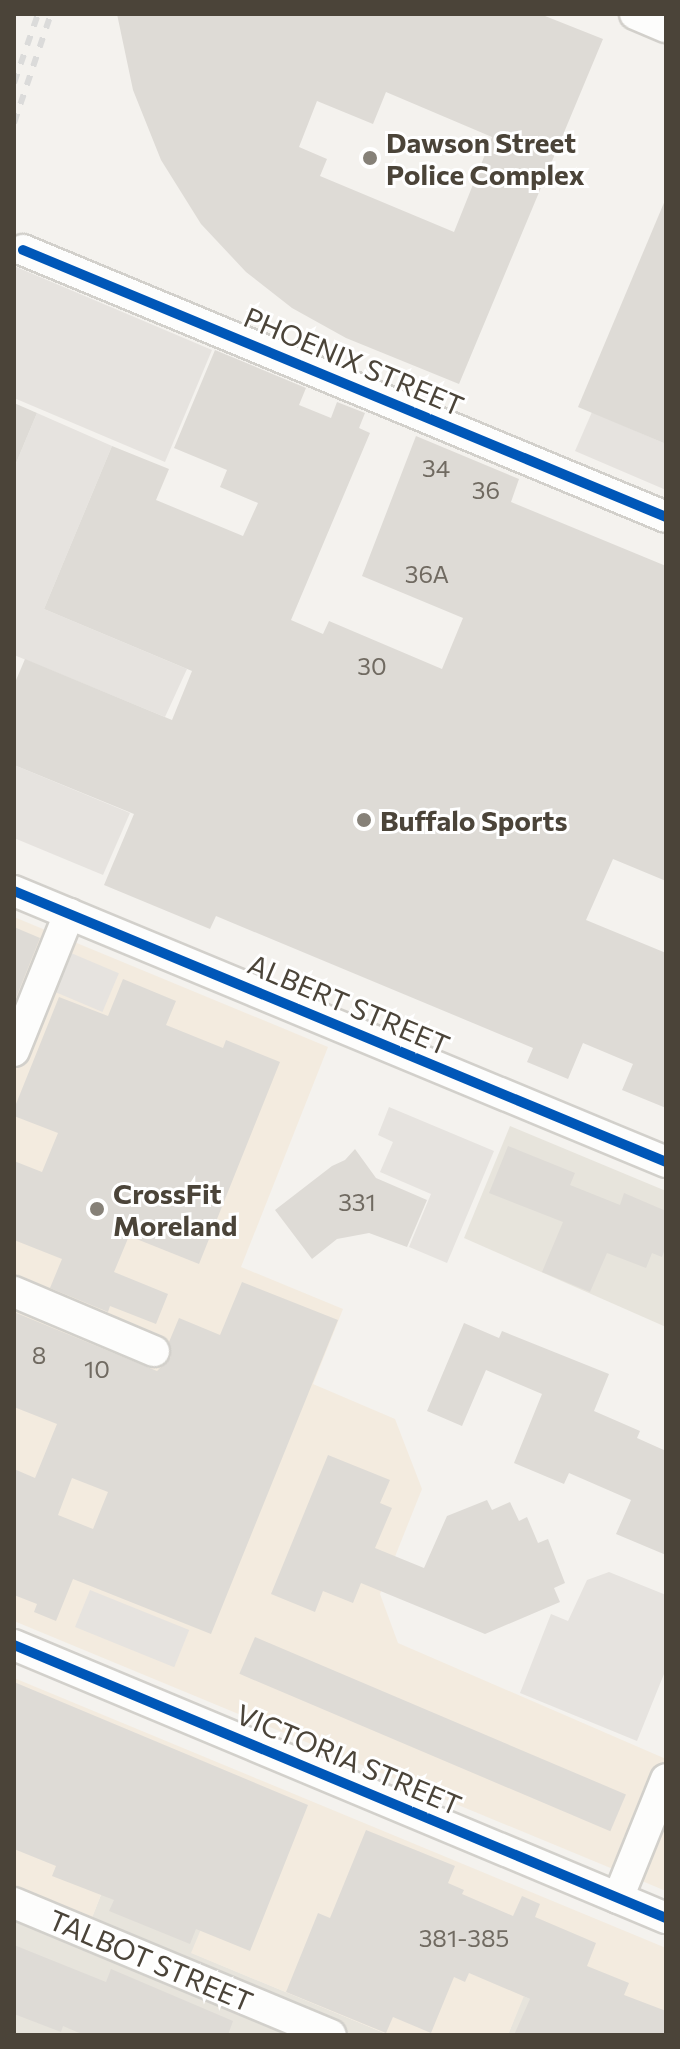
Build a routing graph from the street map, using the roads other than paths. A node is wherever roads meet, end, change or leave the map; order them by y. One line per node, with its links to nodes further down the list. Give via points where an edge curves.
1 (635, 14): 2 (street)
2 (666, 27)
3 (23, 250): 4 (street, PHOENIX STREET)
4 (666, 517)
5 (14, 891): 6 (street, ALBERT STREET)
6 (69, 914): 7 (street); 8 (street, ALBERT STREET)
7 (14, 1051)
8 (666, 1162)
9 (14, 1292): 10 (street)
10 (154, 1351)
11 (14, 1645): 13 (street, VICTORIA STREET)
12 (666, 1779): 13 (street)
13 (618, 1898): 15 (street, VICTORIA STREET)
14 (14, 1903): 16 (street, TALBOT STREET)
15 (666, 1918)
16 (331, 2035)

